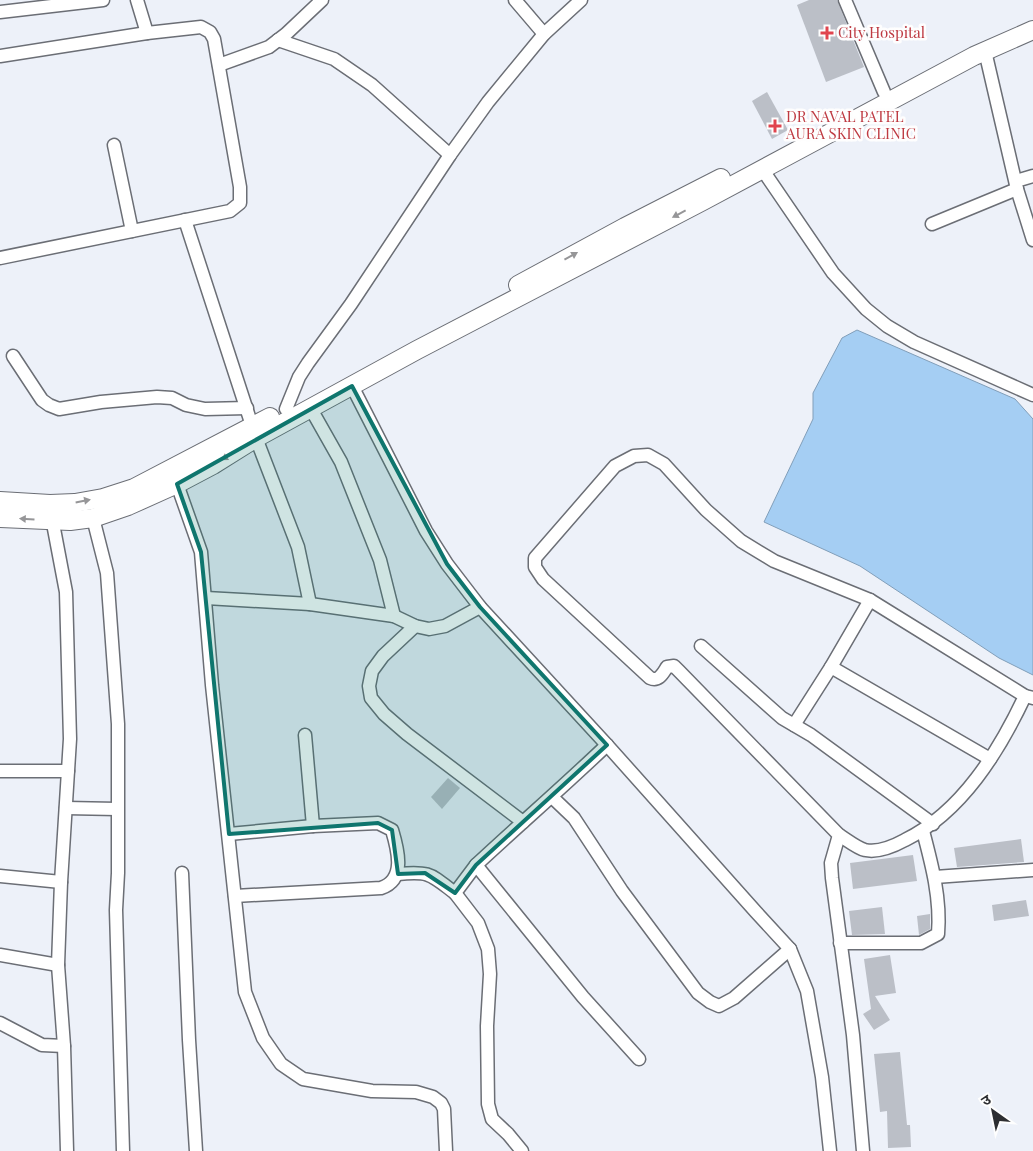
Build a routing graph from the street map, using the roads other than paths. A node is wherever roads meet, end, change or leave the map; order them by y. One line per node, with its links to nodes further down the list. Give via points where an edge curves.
1 (103, 0): 7 (street)
2 (137, 0): 10 (street)
3 (322, 0): 12 (street)
4 (515, 0): 11 (street)
5 (581, 0): 11 (street)
6 (845, 0): 16 (street)
7 (0, 12)
8 (1033, 18): 16 (main road, via 986,38)
9 (1033, 30): 13 (main road)
10 (148, 33): 14 (street); 15 (street, via 201,27 214,39)
11 (544, 34): 18 (street, via 488,102)
12 (278, 40): 15 (street, via 269,47); 18 (street, via 334,59 372,85)
13 (985, 51): 19 (main road); 21 (street)
14 (0, 56)
15 (219, 65): 22 (street, via 240,203 230,211)
16 (884, 92): 31 (main road, one-way to 16)
17 (114, 146): 24 (street)
18 (450, 155): 31 (street, via 304,370)
19 (762, 169): 28 (main road, one-way to 28); 29 (street, via 833,273 880,321 914,342)
20 (1033, 176): 21 (street)
21 (1016, 185): 23 (street); 25 (street)
22 (185, 220): 24 (street); 30 (street)
23 (932, 224)
24 (132, 231): 26 (street)
25 (1033, 240)
26 (0, 258)
27 (13, 356): 30 (street, via 42,400 59,409 157,397 172,398 204,409)
28 (352, 386): 32 (main road); 42 (street, via 426,531)
29 (1033, 395)
30 (246, 408): 33 (street)
31 (286, 409): 33 (main road)
32 (310, 409): 33 (main road); 43 (street, via 341,462 380,560)
33 (255, 432): 34 (main road, one-way to 34, via 213,465); 36 (main road, one-way to 33, via 134,488); 41 (street, via 298,547)
34 (176, 484): 38 (main road); 39 (street, via 201,552)
35 (0, 501): 36 (main road)
36 (51, 512): 37 (main road, one-way to 37); 38 (main road, via 70,521); 53 (street, via 66,592)
37 (0, 518)
38 (93, 518): 56 (street, via 107,573 118,724)
39 (206, 598): 41 (street); 60 (street)
40 (870, 600): 46 (street); 47 (street); 61 (street, via 774,561 741,541 706,510 664,464 648,456 634,456 615,466 535,558 535,567 543,579 650,678 659,678 667,667 674,666 679,670)
41 (310, 604): 43 (street)
42 (480, 607): 44 (street, via 445,626 429,629); 50 (street)
43 (394, 616): 44 (street)
44 (415, 626): 57 (street, via 372,671 371,698 407,734)
45 (701, 646): 48 (street)
46 (831, 667): 48 (street); 51 (street)
47 (1029, 697): 51 (street)
48 (794, 725): 59 (street)
49 (305, 735): 58 (street)
50 (607, 745): 54 (street); 72 (street)
51 (990, 759): 59 (street, via 960,797)
52 (0, 771): 53 (street)
53 (68, 771): 55 (street)
54 (552, 797): 57 (street); 72 (street, via 574,818 622,891 698,993 710,1002 719,1006 734,998)
55 (66, 808): 56 (street); 68 (street)
56 (118, 809): 79 (street, via 116,910)
57 (523, 822): 62 (street)
58 (313, 826): 60 (street); 65 (street, via 378,823 392,830 397,845)
59 (928, 828): 61 (street, via 896,845 878,850 864,850); 67 (street)
60 (229, 834): 70 (street)
61 (839, 835): 71 (street, via 832,878)
62 (476, 866): 69 (street); 77 (street, via 583,997)
63 (1033, 870): 67 (street)
64 (182, 873): 80 (street)
65 (398, 874): 69 (street, via 425,873); 70 (street, via 391,885 381,888)
66 (0, 876): 68 (street)
67 (935, 877): 71 (street, via 938,934 921,943)
68 (61, 882): 74 (street)
69 (455, 893): 82 (street, via 478,923 488,949 488,1104 492,1119)
70 (235, 896): 81 (street, via 246,992 264,1038 281,1064 303,1079 372,1091 416,1092 433,1097 441,1102 444,1109)
71 (840, 942): 84 (street)
72 (790, 949): 83 (street, via 808,991)
73 (0, 956): 74 (street)
74 (58, 966): 76 (street)
75 (0, 1023): 76 (street, via 42,1045)
76 (64, 1046): 78 (street)
77 (639, 1059)
78 (67, 1151)
79 (122, 1151)
80 (196, 1151)
81 (446, 1151)
82 (522, 1151)
83 (830, 1151)
84 (863, 1151)

